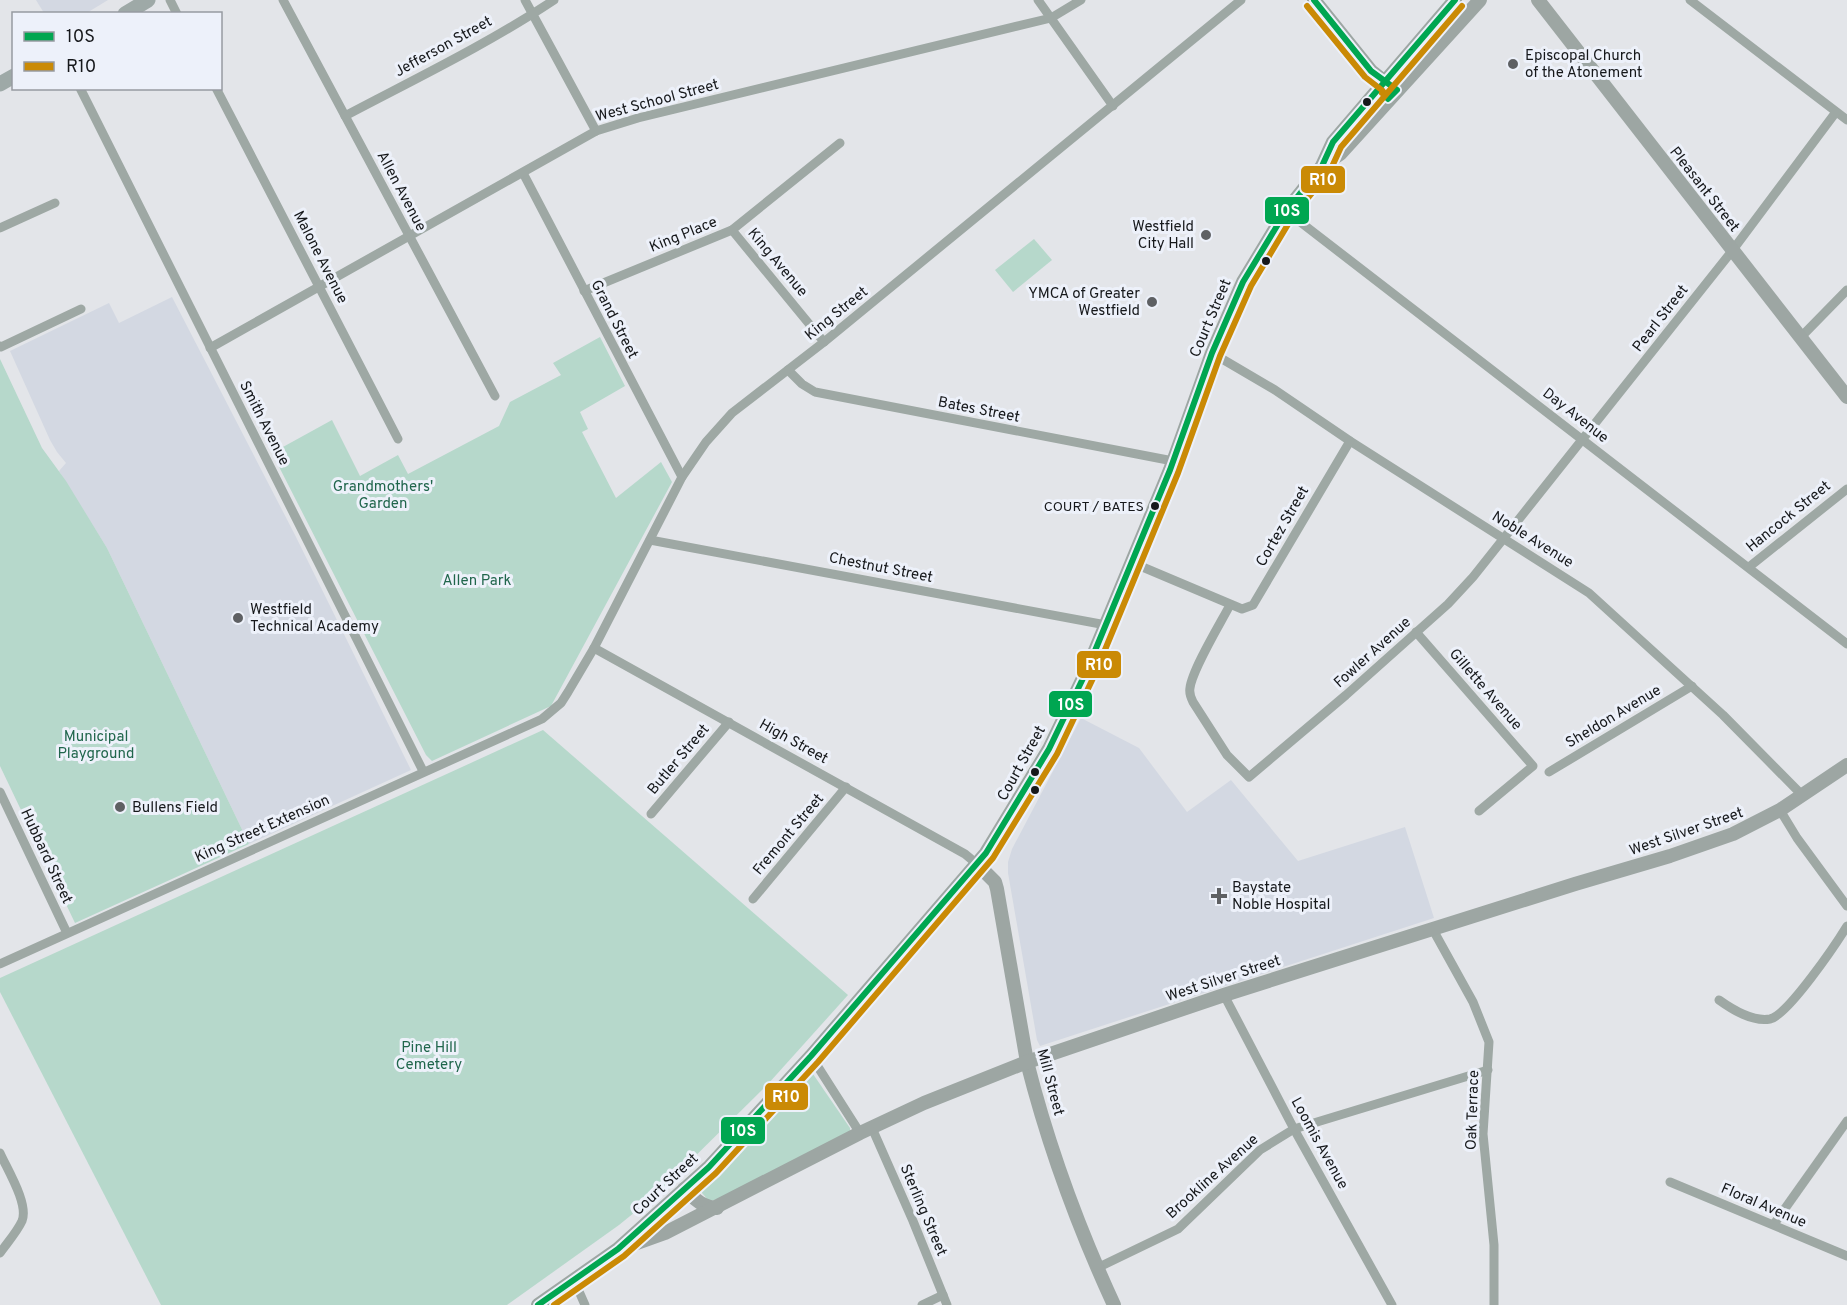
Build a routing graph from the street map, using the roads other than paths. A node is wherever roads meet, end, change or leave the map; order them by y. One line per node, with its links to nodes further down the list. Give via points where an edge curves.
1 (148, 0): 13 (main road)
2 (283, 0): 24 (street, Allen Avenue)
3 (525, 0): 14 (street)
4 (554, 0): 14 (street, Jefferson Street)
5 (1038, 0): 16 (street)
6 (1081, 0): 16 (street, West School Street)
7 (1241, 0): 22 (street, King Street)
8 (1314, 0): 18 (main road)
9 (1455, 0): 15 (main road, Court Street)
10 (1480, 0): 17 (main road, Court Street)
11 (1538, 0): 35 (main road, Pleasant Street)
12 (1690, 0): 23 (street)
13 (128, 12)
14 (533, 14): 24 (street, Jefferson Street); 26 (street)
15 (1441, 17): 17 (main road); 18 (main road, Court Street)
16 (1051, 18): 22 (street); 26 (street, West School Street)
17 (1455, 28): 21 (main road, Court Street)
18 (1384, 82): 21 (main road); 28 (main road, Court Street, via 1333,142)
19 (81, 90): 43 (street, Smith Avenue)
20 (217, 90): 36 (street, Malone Avenue)
21 (1397, 90): 28 (main road, Court Street, via 1340,154)
22 (1113, 106): 41 (street, King Street)
23 (1836, 112): 25 (street); 35 (street, Pearl Street)
24 (345, 116): 34 (street, Allen Avenue)
25 (1847, 120)
26 (596, 131): 29 (street, West School Street)
27 (840, 143): 33 (street, King Place)
28 (1322, 166): 31 (main road, Court Street)
29 (523, 173): 34 (street, West School Street); 38 (street, Grand Street)
30 (55, 203): 32 (street)
31 (1286, 211): 44 (main road, Court Street, via 1243,282); 49 (street, Day Avenue)
32 (0, 228)
33 (732, 230): 38 (street, King Place); 41 (street, King Avenue)
34 (410, 236): 36 (street, West School Street); 46 (street, Allen Avenue)
35 (1732, 251): 40 (main road, Pleasant Street); 49 (street, Pearl Street)
36 (319, 286): 43 (street, West School Street); 48 (street, Malone Avenue)
37 (1847, 290): 40 (street)
38 (584, 291): 52 (street, Grand Street)
39 (81, 309): 42 (street)
40 (1800, 338): 47 (main road, Pleasant Street)
41 (824, 342): 45 (street, King Street)
42 (0, 346)
43 (210, 348): 67 (street, Smith Avenue)
44 (1212, 353): 50 (street, Noble Avenue); 51 (main road, Court Street)
45 (788, 370): 51 (street, Bates Street, via 815,392); 52 (street, King Street, via 732,413)
46 (495, 396)
47 (1847, 397)
48 (398, 439)
49 (1583, 439): 54 (street, Pearl Street); 57 (street, Day Avenue)
50 (1350, 441): 54 (street, Noble Avenue); 58 (street, Cortez Street, via 1253,605 1242,609)
51 (1173, 461): 56 (main road, Court Street)
52 (682, 477): 55 (street, King Street)
53 (1847, 489): 57 (street, Hancock Street)
54 (1503, 538): 60 (street, Fowler Avenue, via 1473,577); 63 (street, Noble Avenue, via 1589,593)
55 (650, 540): 59 (street, Chestnut Street); 62 (street, King Street)
56 (1132, 563): 58 (street); 59 (main road, Court Street)
57 (1749, 567): 61 (street, Day Avenue)
58 (1230, 605): 60 (street, Fowler Avenue, via 1190,686 1193,702 1210,729 1227,755 1249,777)
59 (1106, 625): 75 (main road, Court Street, via 1049,749)
60 (1416, 632): 73 (street, Gillette Avenue, via 1533,766)
61 (1847, 644)
62 (594, 648): 64 (street, King Street, via 561,703); 65 (street, High Street)
63 (1692, 686): 68 (street, Sheldon Avenue); 71 (street, Noble Avenue)
64 (537, 721): 67 (street, King Street Extension)
65 (729, 722): 69 (street, High Street); 74 (street, Butler Street)
66 (1847, 765): 71 (main road, West Silver Street)
67 (423, 771): 80 (street, King Street Extension)
68 (1550, 772)
69 (846, 788): 75 (street, High Street); 76 (street, Fremont Street)
70 (0, 792): 80 (street, Hubbard Street)
71 (1802, 795): 72 (main road, West Silver Street)
72 (1780, 810): 77 (street); 79 (main road, West Silver Street, via 1733,834 1680,853)
73 (1479, 811)
74 (651, 814)
75 (977, 864): 84 (main road, Court Street); 85 (main road, Mill Street, via 997,889)
76 (753, 899)
77 (1847, 906)
78 (1847, 926): 83 (street, via 1797,995 1776,1017 1752,1018)
79 (1432, 928): 82 (main road, West Silver Street); 86 (street, Oak Terrace, via 1490,1042)
80 (67, 933): 81 (street, King Street Extension)
81 (0, 964)
82 (1224, 995): 85 (main road, West Silver Street); 88 (street, Loomis Avenue)
83 (1719, 1000)
84 (811, 1056): 89 (street, Sterling Street); 92 (main road, Court Street)
85 (1027, 1062): 89 (main road, West Silver Street); 98 (main road, Mill Street, via 1060,1173)
86 (1488, 1070): 88 (street, Brookline Avenue); 107 (street, Oak Terrace, via 1483,1134 1494,1245)
87 (1847, 1121): 94 (street)
88 (1294, 1128): 98 (street, Brookline Avenue, via 1260,1150 1178,1229); 106 (street, Loomis Avenue)
89 (866, 1131): 93 (main road, West Silver Street); 100 (street, Sterling Street, via 913,1221)
90 (0, 1153): 96 (street, via 24,1214)
91 (1670, 1182): 94 (street, Floral Avenue)
92 (684, 1189): 93 (main road, via 700,1204); 95 (main road, Court Street)
93 (717, 1208): 95 (main road, West Silver Street, via 665,1233)
94 (1774, 1224): 97 (street, Floral Avenue)
95 (618, 1249): 99 (main road)
96 (0, 1253)
97 (1847, 1257)
98 (1097, 1268): 105 (main road, Mill Street)
99 (574, 1280): 101 (main road); 102 (street)
100 (943, 1295): 103 (street); 104 (street, Sterling Street)
101 (538, 1305)
102 (585, 1305)
103 (922, 1305)
104 (947, 1305)
105 (1114, 1305)
106 (1392, 1305)
107 (1494, 1305)

